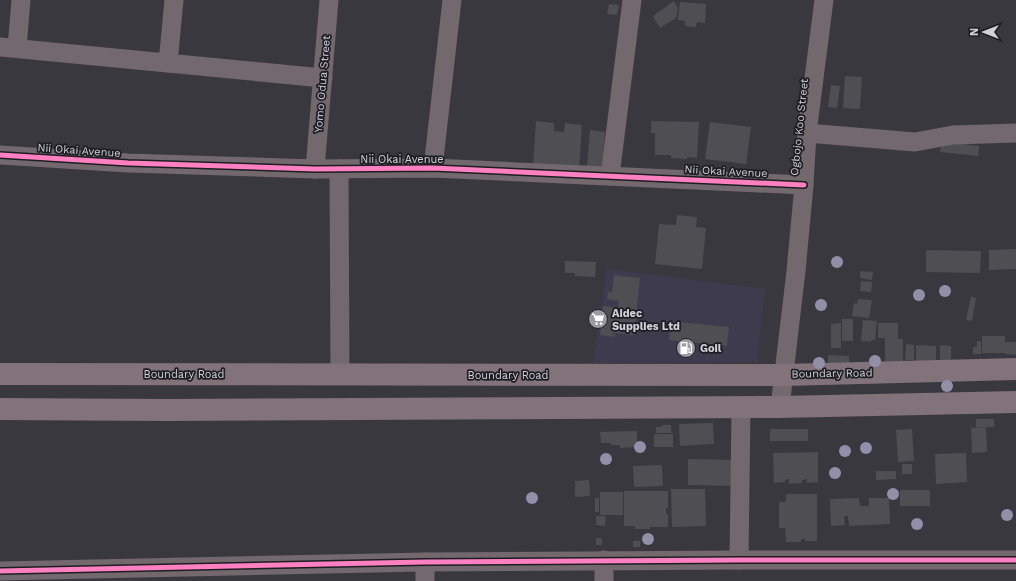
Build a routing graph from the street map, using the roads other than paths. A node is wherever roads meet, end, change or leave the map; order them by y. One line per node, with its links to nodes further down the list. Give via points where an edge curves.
1 (22, 0): 7 (street)
2 (174, 0): 8 (street)
3 (329, 0): 9 (street, Yomo Odua Street)
4 (452, 0): 13 (street)
5 (632, 0): 16 (street)
6 (824, 0): 11 (street, Ogbojo Koo Street)
7 (8, 48): 8 (street)
8 (168, 63): 9 (street)
9 (323, 78): 14 (street, Yomo Odua Street)
10 (1016, 133): 11 (street, via 953,135 915,142)
11 (807, 134): 17 (street, Ogbojo Koo Street)
12 (0, 155): 14 (street, Nii Okai Avenue, via 128,163)
13 (432, 168): 15 (street, Nii Okai Avenue); 16 (street, Nii Okai Avenue)
14 (315, 169): 15 (street, Nii Okai Avenue)
15 (339, 169): 21 (street)
16 (610, 176): 17 (street, Nii Okai Avenue)
17 (804, 185): 20 (street, Ogbojo Koo Street)
18 (1016, 369): 20 (main road, Boundary Road)
19 (0, 374): 21 (main road, Boundary Road)
20 (784, 374): 21 (main road, Boundary Road); 23 (street, Ogbojo Koo Street)
21 (340, 375)
22 (1016, 402): 23 (main road)
23 (780, 407): 24 (main road)
24 (741, 408): 25 (main road); 27 (street)
25 (0, 409)
26 (604, 560): 27 (street); 29 (street); 33 (street)
27 (740, 560): 28 (street)
28 (1016, 560)
29 (425, 562): 31 (street); 32 (street)
30 (0, 571): 31 (street)
31 (253, 573)
32 (425, 581)
33 (604, 581)

